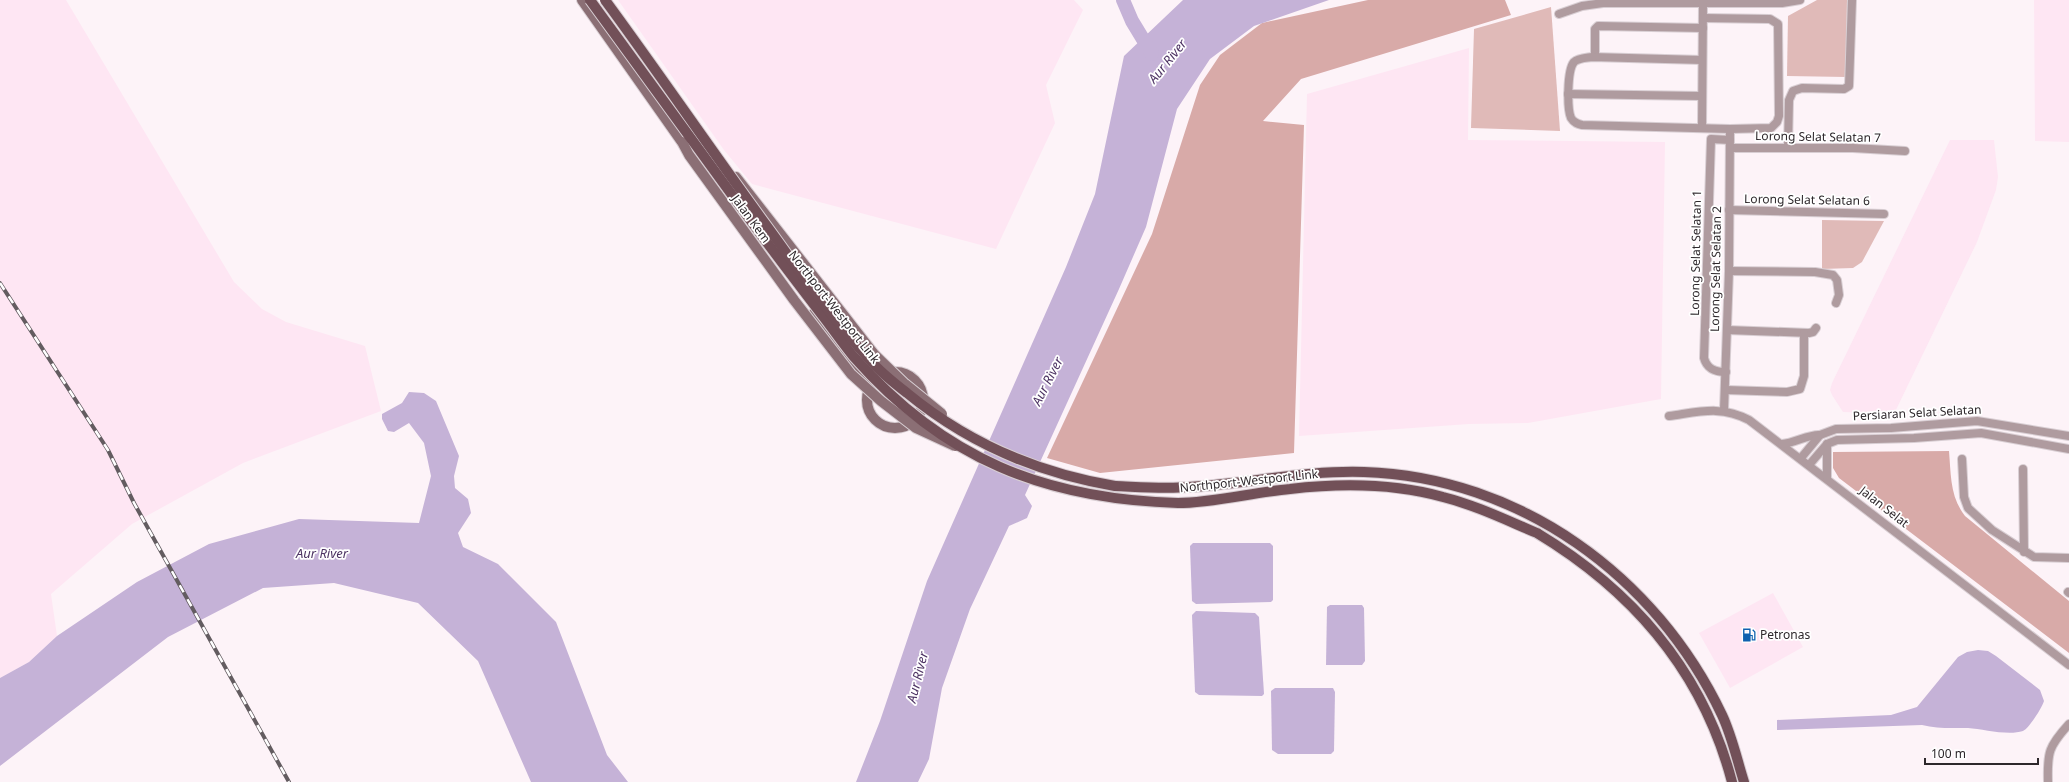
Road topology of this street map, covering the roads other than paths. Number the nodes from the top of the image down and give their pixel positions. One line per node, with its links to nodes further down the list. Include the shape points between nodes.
1 (582, 0): 18 (street, Jalan Kem)
2 (590, 0): 41 (main road, Northport-Westport Link, bridge, via 853,356 895,397 935,431)
3 (605, 0): 38 (main road, Northport-Westport Link, bridge, via 738,187 870,361 931,413)
4 (609, 0): 22 (street, Jalan Kem)
5 (1800, 0): 7 (street, via 1791,3)
6 (1852, 0): 20 (street, via 1849,86 1844,89 1802,88 1793,91 1789,100)
7 (1752, 2): 8 (street)
8 (1703, 3): 9 (street, via 1603,3 1582,6); 10 (street)
9 (1559, 14)
10 (1703, 18): 11 (street); 17 (street, via 1770,19 1778,24 1777,122 1771,128)
11 (1703, 28): 12 (street, via 1598,26 1595,29); 13 (street)
12 (1595, 58): 13 (street); 14 (street, via 1578,59 1571,66)
13 (1702, 60): 15 (street)
14 (1568, 94): 15 (street); 16 (street, via 1571,117 1573,121 1582,125)
15 (1701, 96): 16 (street)
16 (1702, 128): 17 (street)
17 (1730, 129): 19 (street, Lorong Selat Selatan 2)
18 (682, 142): 32 (street, Jalan Kem, via 720,187 844,354); 41 (street, Jalan Kem, bridge, via 742,229 851,374 916,428)
19 (1730, 144): 20 (street, Lorong Selat Selatan 7); 23 (street, Lorong Selat Selatan 2); 30 (street, Lorong Selat Selatan 1, via 1711,139 1704,358 1713,370)
20 (1788, 148): 21 (street, Lorong Selat Selatan 7)
21 (1905, 151)
22 (736, 177): 31 (street, Jalan Kem, via 842,322); 38 (street, Jalan Kem, bridge, via 874,354 905,384)
23 (1729, 210): 24 (street, Lorong Selat Selatan 6); 25 (street, Lorong Selat Selatan 2)
24 (1884, 214)
25 (1729, 271): 26 (street, via 1815,272 1833,275 1837,280 1840,295); 28 (street, Lorong Selat Selatan 2)
26 (1836, 303)
27 (1816, 328): 29 (street, via 1813,332)
28 (1727, 330): 29 (street); 30 (street, Lorong Selat Selatan 2)
29 (1804, 333): 33 (street, via 1804,376 1800,389 1787,392)
30 (1726, 372): 33 (street, Lorong Selat Selatan 2)
31 (887, 374): 32 (street); 32 (street, via 905,374 920,390 920,411 908,424 892,428 884,426 872,416 867,401)
32 (872, 384)
33 (1726, 390): 34 (street, Lorong Selat Selatan 2)
34 (1724, 410): 35 (street, Jalan Selat); 39 (street, Jalan Selat, via 1737,413 1749,420)
35 (1669, 416)
36 (1820, 435): 37 (street, Persiaran Selat Selatan, via 1836,430 1892,428 1970,420); 39 (street, Persiaran Selat Selatan, via 1813,434 1797,442); 43 (street)
37 (2069, 436)
38 (972, 439): 53 (main road, Northport-Westport Link, bridge, via 1019,460 1069,476 1115,486 1190,487 1323,473 1392,474 1439,482 1491,497 1570,537 1633,588 1685,650 1707,685 1723,717)
39 (1782, 444): 43 (street, Jalan Selat)
40 (1827, 444): 42 (street, Persiaran Selat Selatan, via 1837,440 1981,433); 45 (street); 47 (street)
41 (962, 449): 52 (main road, Northport-Westport Link, bridge, via 1014,474 1087,495 1182,503 1315,486 1354,484 1384,486 1442,496 1487,511 1537,533 1569,552 1637,610 1668,648 1702,703)
42 (2069, 449)
43 (1800, 458): 45 (street, Jalan Selat)
44 (1962, 459): 48 (street, via 1964,498 1968,508 1992,530)
45 (1809, 465): 47 (street, Jalan Selat)
46 (2023, 468): 48 (street)
47 (1827, 478): 50 (street, Jalan Selat)
48 (2024, 552): 49 (street, via 2034,557)
49 (2069, 558)
50 (2069, 664)
51 (2067, 726): 54 (street, via 2050,750 2047,761)
52 (1732, 782)
53 (1744, 782)
54 (2048, 782)

